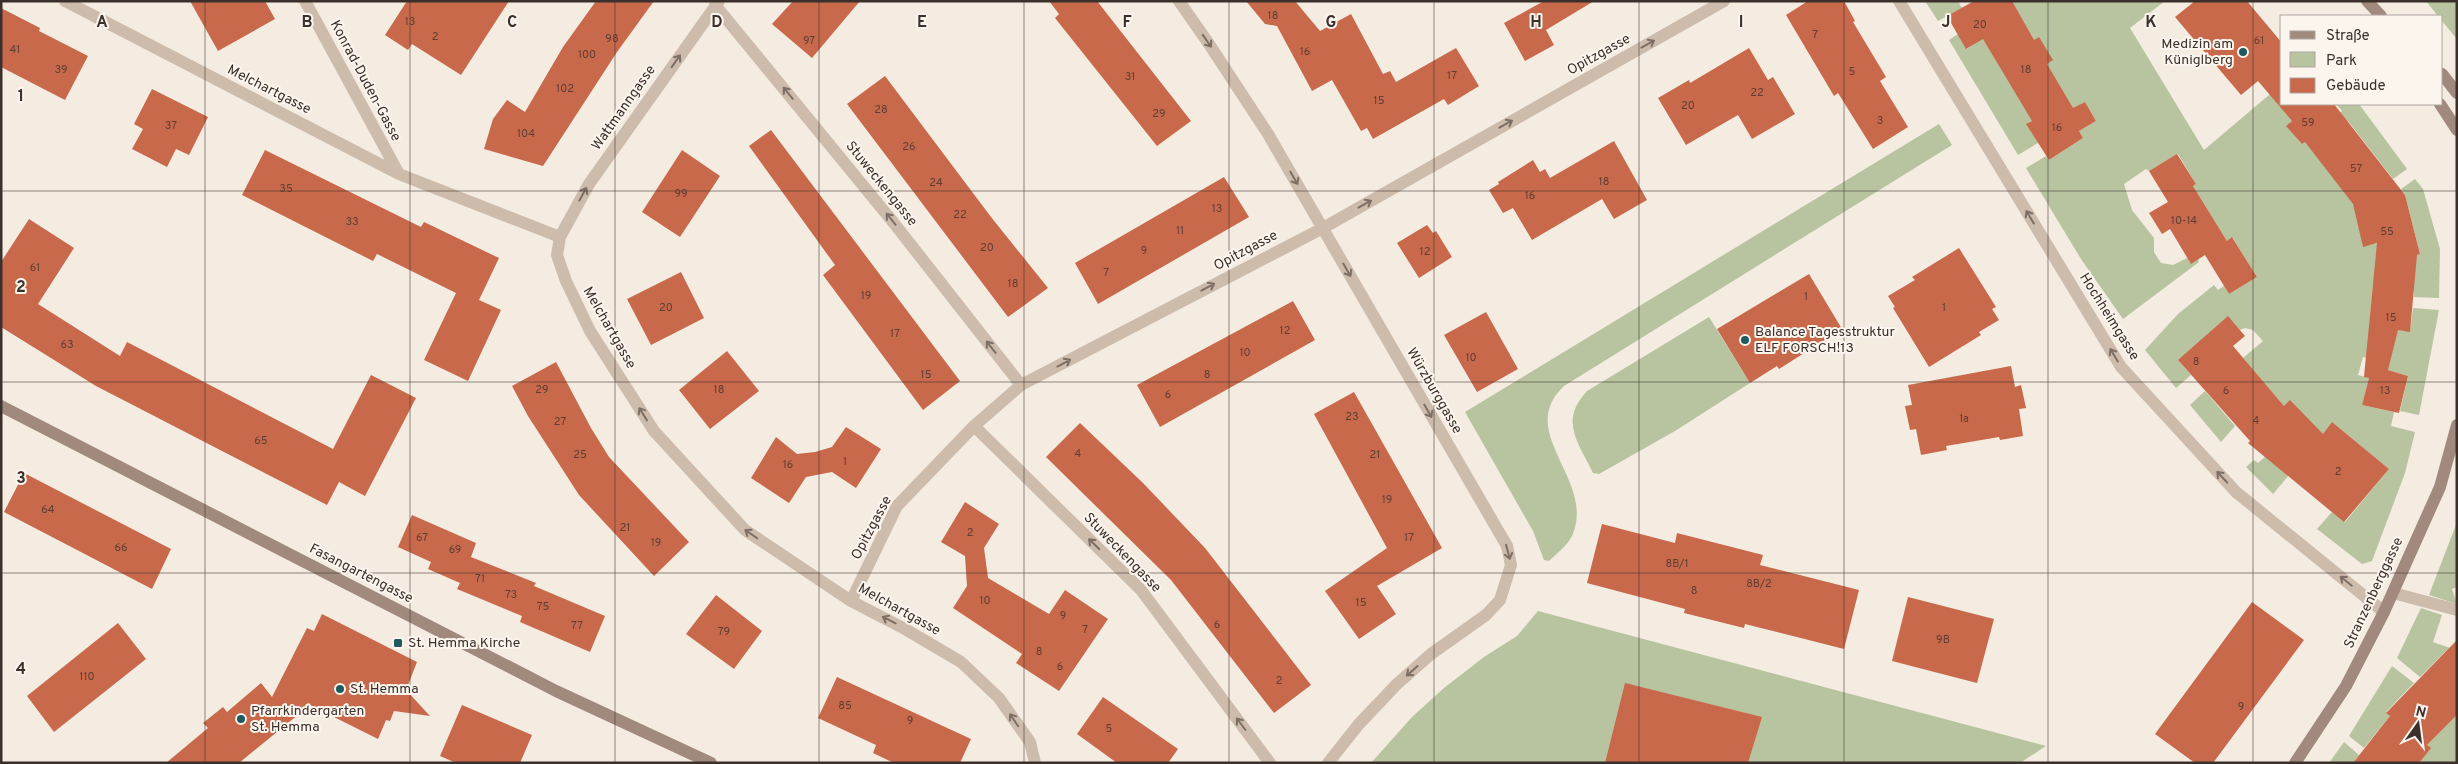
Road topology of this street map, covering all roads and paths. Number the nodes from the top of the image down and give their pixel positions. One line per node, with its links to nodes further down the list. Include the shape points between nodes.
1 (65, 1): 13 (street, Melchartgasse)
2 (305, 1): 13 (street, Konrad-Duden-Gasse)
3 (1179, 1): 14 (street, Würzburggasse, one-way to 14, via 1268,134)
4 (1724, 1): 14 (street, Opitzgasse, one-way to 4)
5 (1899, 1): 23 (street, Hochheimgasse, one-way to 5, via 2236,492 2121,367)
6 (2367, 1): 8 (main road)
7 (717, 3): 15 (street, Wattmanngasse, one-way to 7, via 589,184); 16 (street, Stuweckengasse, one-way to 7)
8 (2380, 15)
9 (2443, 75): 10 (main road)
10 (2457, 93)
11 (2441, 105): 12 (main road)
12 (2457, 130)
13 (399, 174): 15 (street, Melchartgasse)
14 (1323, 228): 16 (street, Opitzgasse, one-way to 14); 27 (street, Würzburggasse, one-way to 27, via 1507,546 1511,565 1500,600 1486,615 1431,654 1397,684)
15 (560, 236): 21 (street, Melchartgasse, one-way to 15, via 745,530 654,431 590,331 557,255)
16 (1021, 385): 19 (street, Opitzgasse)
17 (1, 406): 24 (main road, Fasangartengasse, via 556,692)
18 (2457, 424): 20 (main road, Stranzenberggasse, via 2440,487)
19 (974, 426): 21 (street, Opitzgasse, via 897,506); 26 (street, Stuweckengasse, one-way to 19, via 1141,590)
20 (2393, 593): 22 (street); 23 (main road, Stranzenberggasse)
21 (852, 601): 25 (street, Melchartgasse, one-way to 21, via 1030,742 1000,698 961,662)
22 (2457, 610)
23 (2384, 612): 28 (main road, Stranzenberggasse, via 2346,686)
24 (711, 763)
25 (1035, 763)
26 (1270, 763)
27 (1328, 763)
28 (2295, 763)

